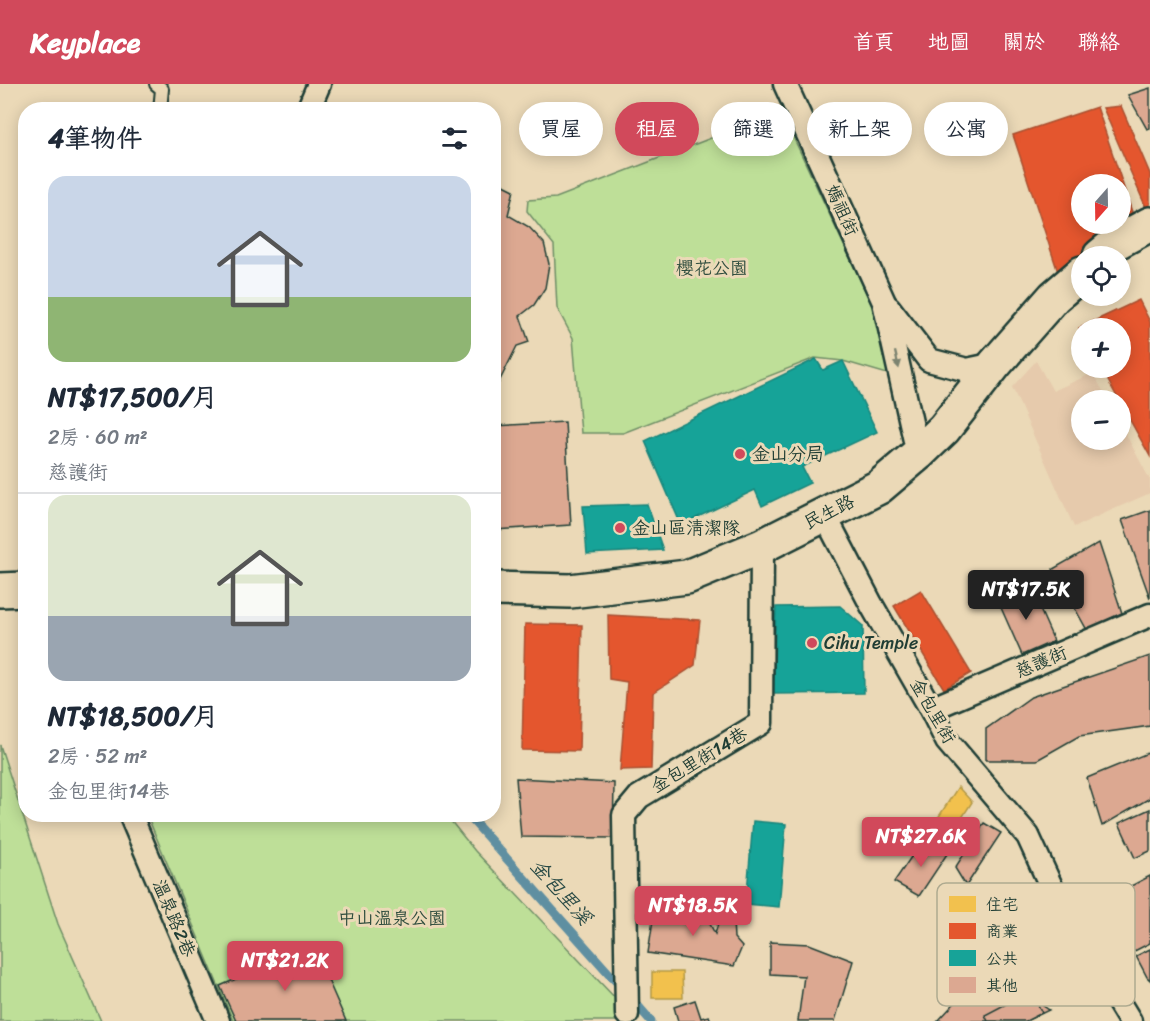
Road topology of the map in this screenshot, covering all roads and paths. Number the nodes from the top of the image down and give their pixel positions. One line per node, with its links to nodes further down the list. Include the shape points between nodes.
1 (156, 84): 4 (lane, via 162,89)
2 (319, 84): 5 (street)
3 (785, 84): 9 (street, 媽祖街)
4 (160, 102)
5 (311, 102)
6 (1150, 224): 7 (street)
7 (1112, 246)
8 (1071, 282): 10 (street, 民生路)
9 (884, 302): 10 (street, 媽祖街, via 929,360 967,370); 11 (street, 媽祖街, one-way to 11)
10 (995, 363): 11 (street, 民生路, via 944,429)
11 (918, 454): 12 (street, 民生路, via 879,487)
12 (824, 514): 13 (street, 民生路); 18 (street, 金包里街)
13 (762, 546): 15 (street, 民生路, via 687,577 570,591); 22 (street, 金包里街14巷, via 761,723 639,797 624,814)
14 (18, 589): 16 (street)
15 (501, 589)
16 (0, 590)
17 (1150, 615): 18 (street, 慈護街)
18 (931, 709): 20 (street, 金包里街, via 947,741 1029,836)
19 (133, 822): 23 (street, 溫泉路2巷)
20 (1050, 883)
21 (1121, 1006): 24 (street, 金包里街)
22 (627, 1014)
23 (218, 1021)
24 (1130, 1021)

